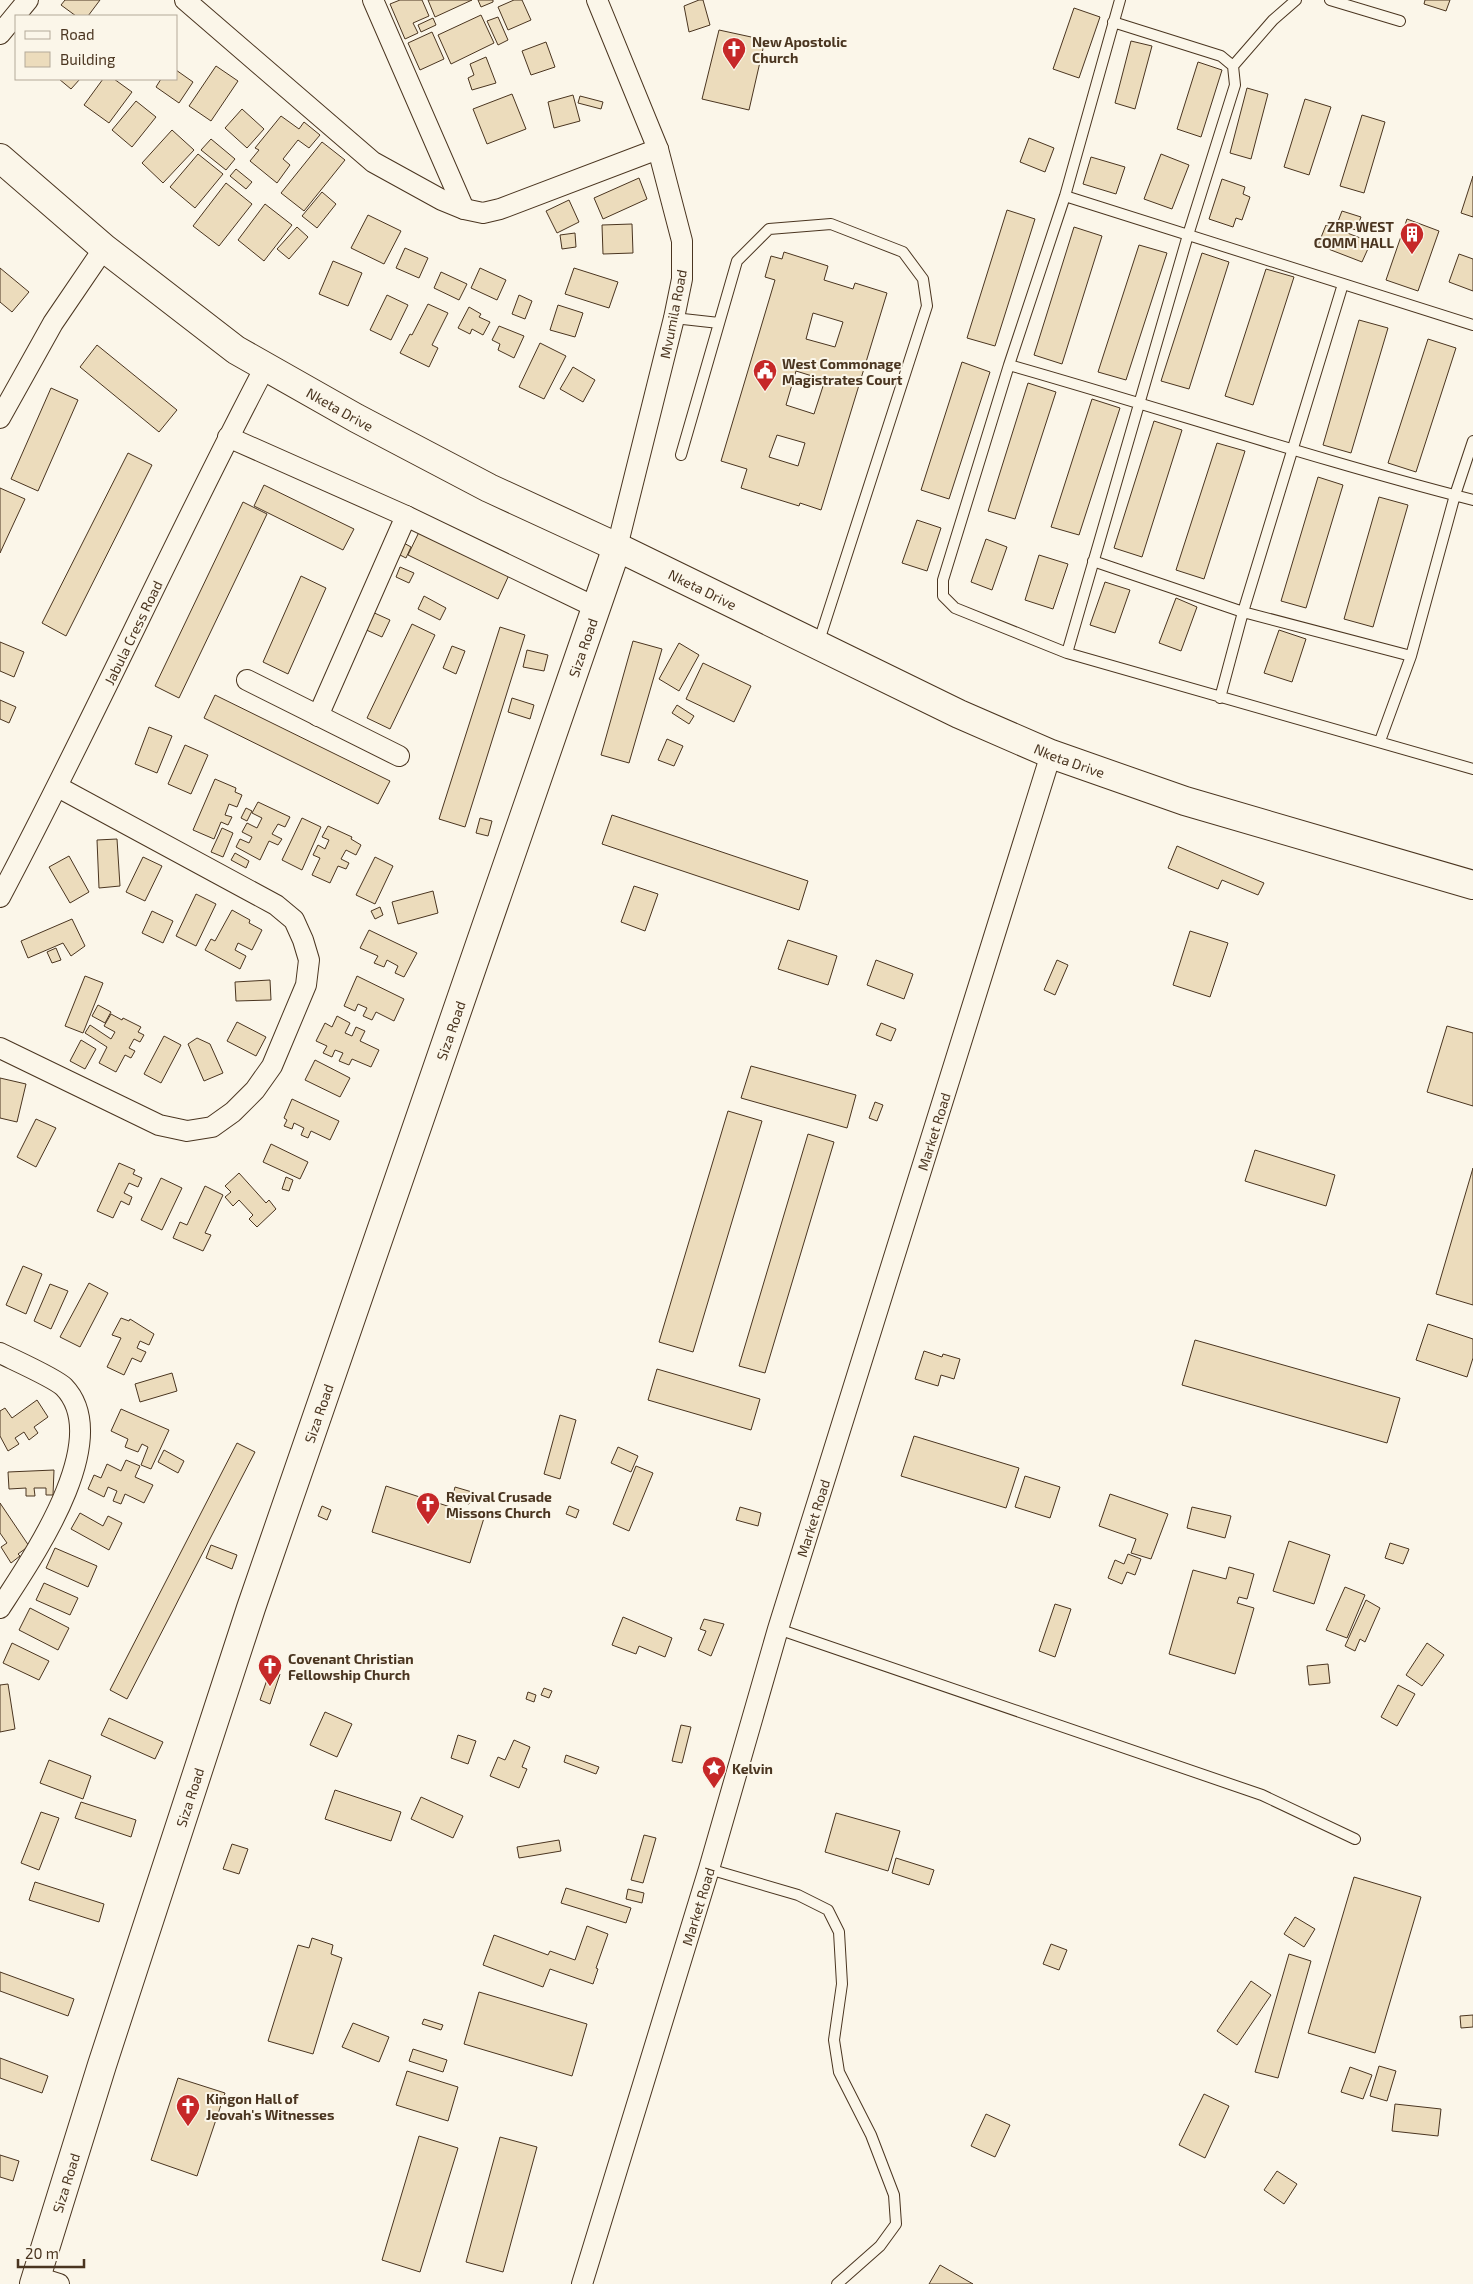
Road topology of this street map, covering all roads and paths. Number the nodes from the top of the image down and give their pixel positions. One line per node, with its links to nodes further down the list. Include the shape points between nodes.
1 (28, 0): 8 (street)
2 (185, 0): 17 (street, via 373,162)
3 (374, 0): 17 (street)
4 (597, 0): 14 (street, Mvumila Road)
5 (1120, 0): 11 (lane)
6 (1296, 0): 13 (lane, via 1273,20)
7 (1330, 0): 10 (lane)
8 (16, 15)
9 (15, 16): 12 (street)
10 (1400, 21)
11 (1113, 22): 13 (lane, via 1221,56); 16 (lane)
12 (0, 34)
13 (1233, 66): 18 (lane, via 1235,85)
14 (658, 148): 17 (street, via 500,209 484,213); 21 (street, Mvumila Road, via 682,241 682,280)
15 (0, 158): 19 (street, Nketa Drive)
16 (1064, 196): 18 (lane); 24 (lane)
17 (464, 209)
18 (1188, 235): 20 (lane); 26 (lane)
19 (104, 248): 25 (street, Nketa Drive, via 236,350); 27 (street, via 53,323)
20 (1343, 284): 23 (lane); 30 (lane)
21 (674, 318): 22 (lane); 35 (street, Mvumila Road)
22 (719, 323): 31 (lane); 39 (lane, via 737,261 769,229 831,224 903,252 923,279 927,306)
23 (1473, 325)
24 (1009, 365): 26 (lane); 40 (lane, via 943,580 943,596 955,608)
25 (265, 367): 28 (street, Jabula Cress Road); 35 (street, Nketa Drive, via 489,488)
26 (1140, 402): 30 (lane); 36 (lane)
27 (0, 418)
28 (228, 437): 34 (street); 49 (street, Jabula Cress Road)
29 (1473, 441): 32 (lane)
30 (1294, 450): 32 (lane); 38 (lane)
31 (681, 455)
32 (1454, 495): 33 (lane); 41 (lane)
33 (1473, 500)
34 (406, 516): 37 (street); 44 (street)
35 (617, 547): 37 (street, Siza Road); 39 (street, Nketa Drive)
36 (1093, 561): 38 (lane); 40 (lane)
37 (595, 607): 58 (street, Siza Road, via 251,1608 102,2065)
38 (1243, 612): 41 (lane); 43 (lane)
39 (818, 645): 46 (street, Nketa Drive, via 959,714)
40 (1067, 653): 43 (lane)
41 (1411, 656): 45 (lane)
42 (247, 680): 44 (street)
43 (1220, 698): 45 (lane)
44 (318, 716): 47 (street)
45 (1380, 741): 48 (lane)
46 (1051, 754): 50 (street, Nketa Drive, via 1185,802); 55 (street, Market Road)
47 (399, 756)
48 (1473, 769)
49 (58, 788): 51 (street, Jabula Cress Road); 52 (street, via 276,905 294,920 303,940 309,960 306,985 272,1066 255,1090 212,1127 188,1131 159,1125)
50 (1473, 885)
51 (0, 897)
52 (0, 1048)
53 (0, 1353): 54 (street, via 63,1386 79,1411 81,1435 70,1485 26,1569)
54 (0, 1608)
55 (778, 1629): 56 (lane, via 1262,1795); 57 (street, Market Road)
56 (1355, 1839)
57 (709, 1870): 59 (street, Market Road); 60 (lane, via 798,1895 828,1910 839,1932 842,1984 834,2040 839,2072 875,2143 894,2196 896,2224 880,2246)
58 (43, 2282)
59 (582, 2284)
60 (837, 2284)

